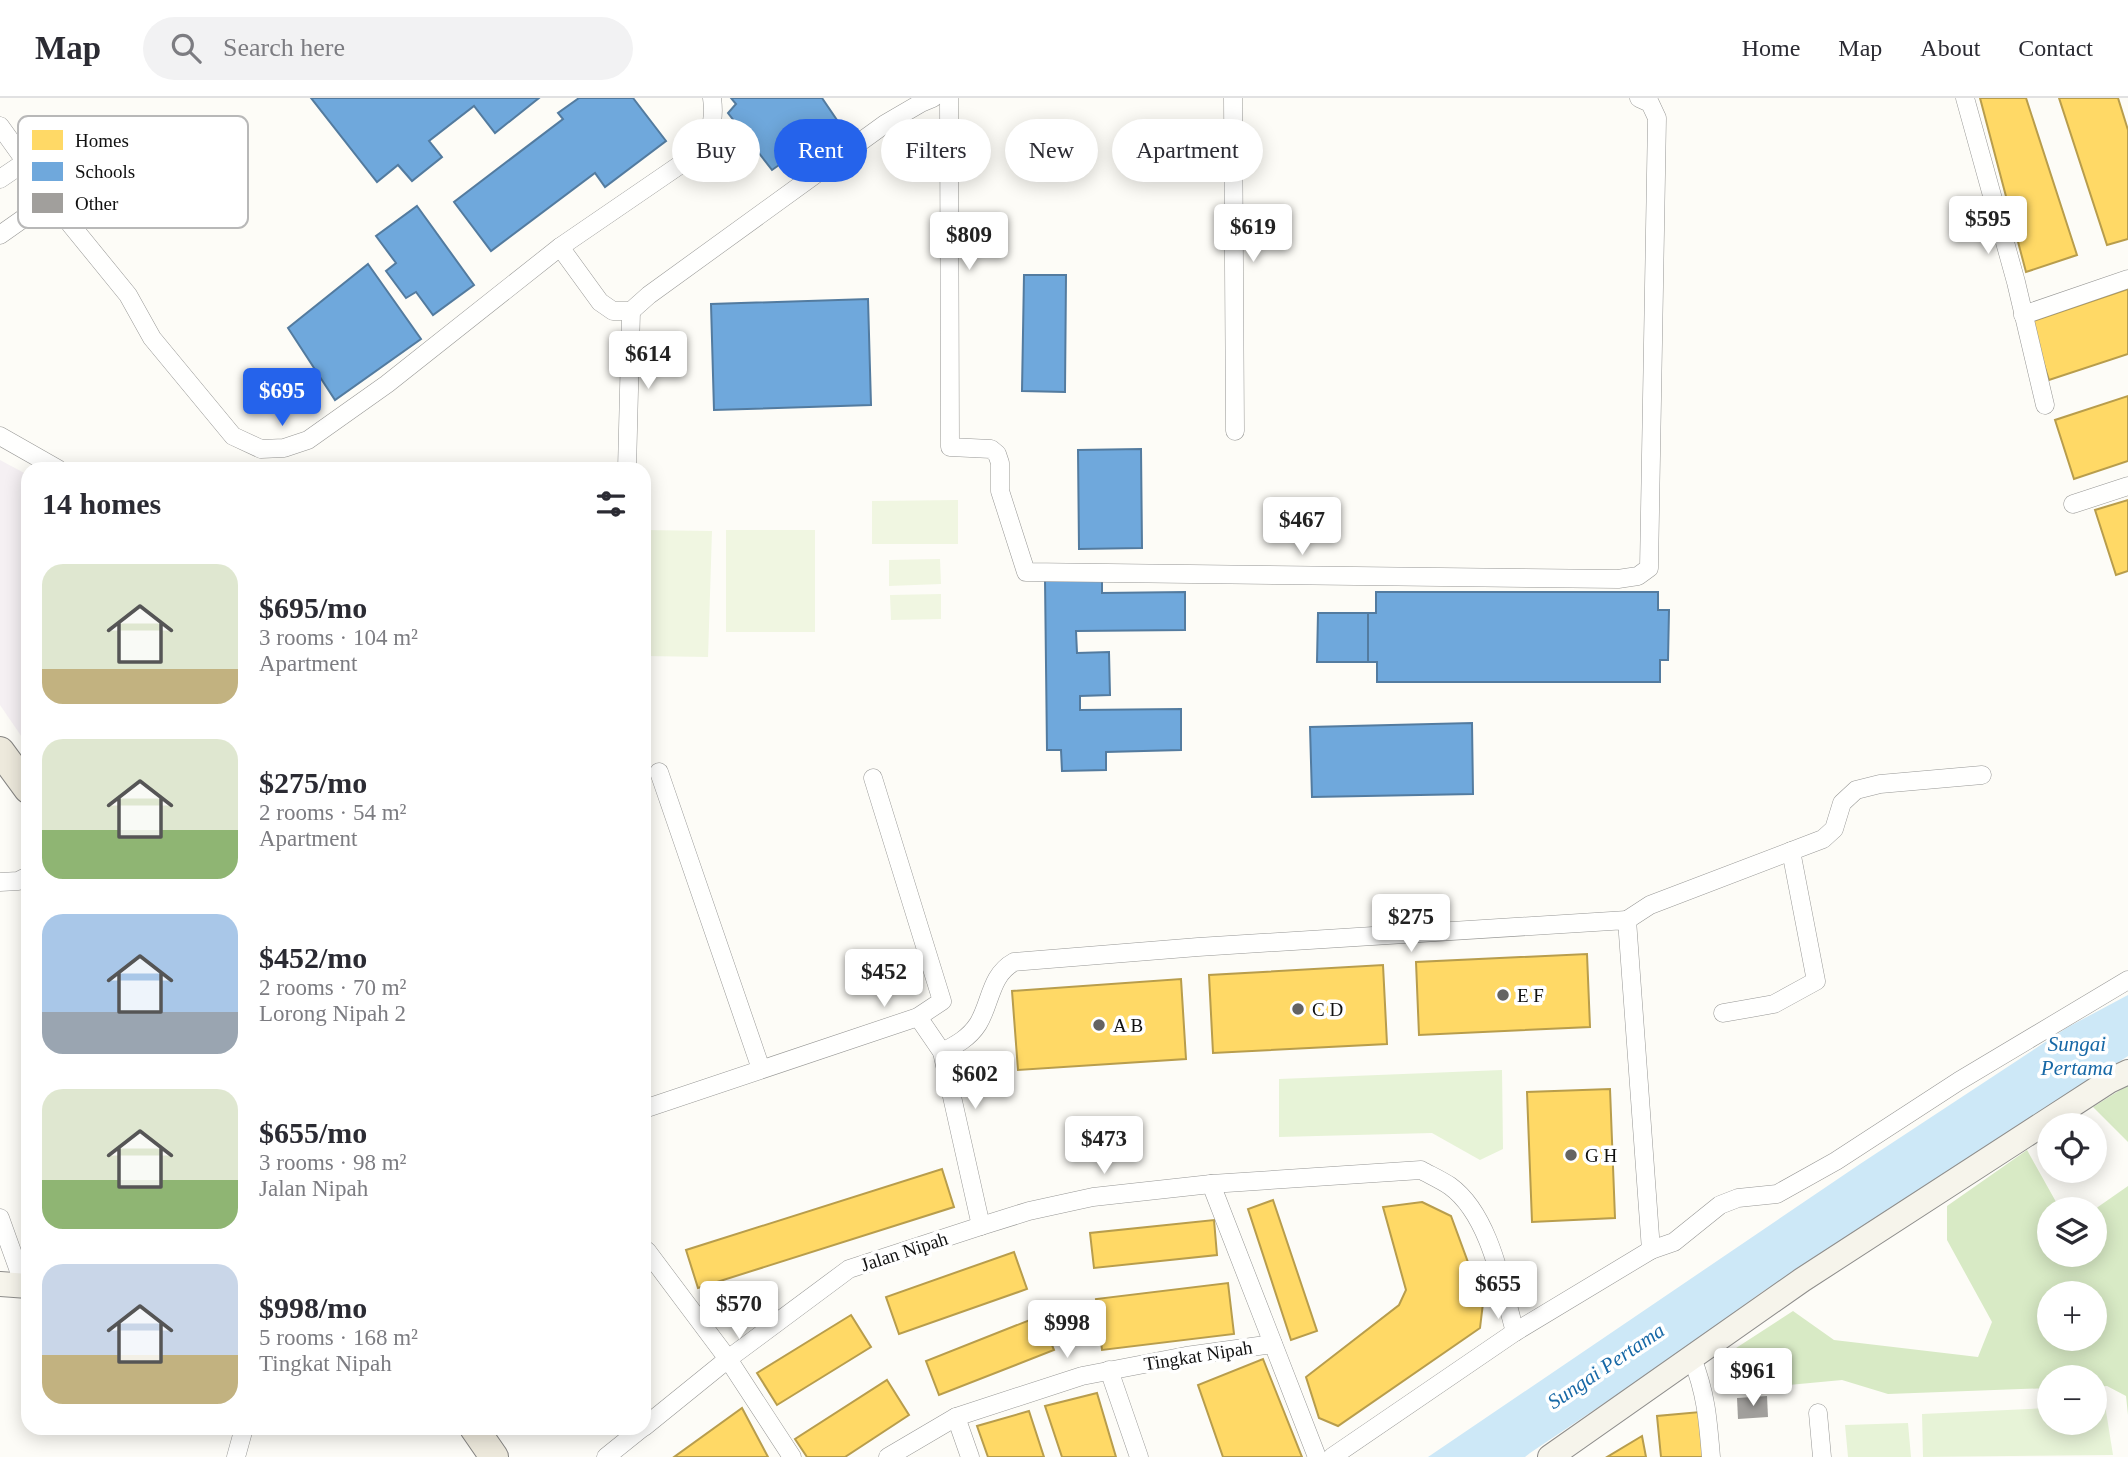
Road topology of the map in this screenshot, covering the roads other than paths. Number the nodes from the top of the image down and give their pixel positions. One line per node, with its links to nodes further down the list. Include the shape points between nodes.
1 (712, 98): 14 (street, via 715,115 708,138 690,158)
2 (933, 98): 16 (street, via 885,124)
3 (949, 98): 5 (street, via 950,447 991,449 997,454 1000,491 1026,572 1618,579 1638,576 1649,568 1657,118 1650,103)
4 (1233, 98): 19 (street)
5 (1639, 98)
6 (1965, 98): 17 (street)
7 (0, 126): 8 (street)
8 (18, 152)
9 (18, 167): 10 (street)
10 (0, 180)
11 (18, 223): 13 (street)
12 (73, 228): 14 (street, via 128,296 152,338 233,436 261,449 308,440 387,384)
13 (0, 235)
14 (560, 247): 16 (street, via 600,302 613,311)
15 (2128, 279): 17 (street)
16 (631, 311): 22 (street)
17 (2023, 315): 18 (street)
18 (2045, 405)
19 (1235, 431)
20 (0, 436): 21 (street)
21 (46, 462)
22 (627, 462)
23 (2128, 486): 24 (street)
24 (2073, 504)
25 (659, 772): 36 (street)
26 (1982, 775): 28 (street, via 1856,790 1842,803 1834,829 1823,839)
27 (873, 778): 34 (street, via 942,1001)
28 (1790, 851): 31 (street, via 1650,905); 33 (street, via 1816,981 1774,1004)
29 (21, 880): 30 (street)
30 (0, 882)
31 (1627, 920): 35 (street, via 1014,961 998,978 978,1025 963,1041); 42 (street)
32 (2128, 980): 42 (street, via 1836,1161 1777,1194 1720,1205 1674,1242)
33 (1723, 1013)
34 (918, 1017): 35 (street); 36 (street)
35 (942, 1052): 41 (street)
36 (761, 1069): 38 (street)
37 (2128, 1072): 47 (street, via 1802,1280)
38 (651, 1107)
39 (1211, 1184): 41 (street, Jalan Nipah, via 1093,1197); 45 (street, Jalan Nipah, via 1421,1170 1451,1187 1474,1213 1490,1246); 46 (street)
40 (0, 1217): 44 (street)
41 (981, 1226): 48 (street, Jalan Nipah, via 849,1269)
42 (1651, 1250): 45 (street)
43 (651, 1256): 48 (street)
44 (17, 1285)
45 (1515, 1332): 64 (street)
46 (1273, 1344): 49 (street, Tingkat Nipah); 63 (street)
47 (1692, 1358): 65 (street); 66 (street, via 1707,1408)
48 (728, 1359): 52 (street, Jalan Nipah); 59 (street)
49 (1109, 1370): 51 (street, Tingkat Nipah); 62 (street)
50 (1818, 1413): 67 (street)
51 (956, 1417): 60 (street, Tingkat Nipah); 61 (street)
52 (651, 1421)
53 (242, 1435): 56 (street)
54 (479, 1435): 57 (main road)
55 (633, 1435): 58 (street, Jalan Nipah)
56 (236, 1457)
57 (494, 1457)
58 (606, 1457)
59 (792, 1457)
60 (888, 1457)
61 (970, 1457)
62 (1139, 1457)
63 (1317, 1457)
64 (1332, 1457)
65 (1550, 1457)
66 (1711, 1457)
67 (1822, 1457)

